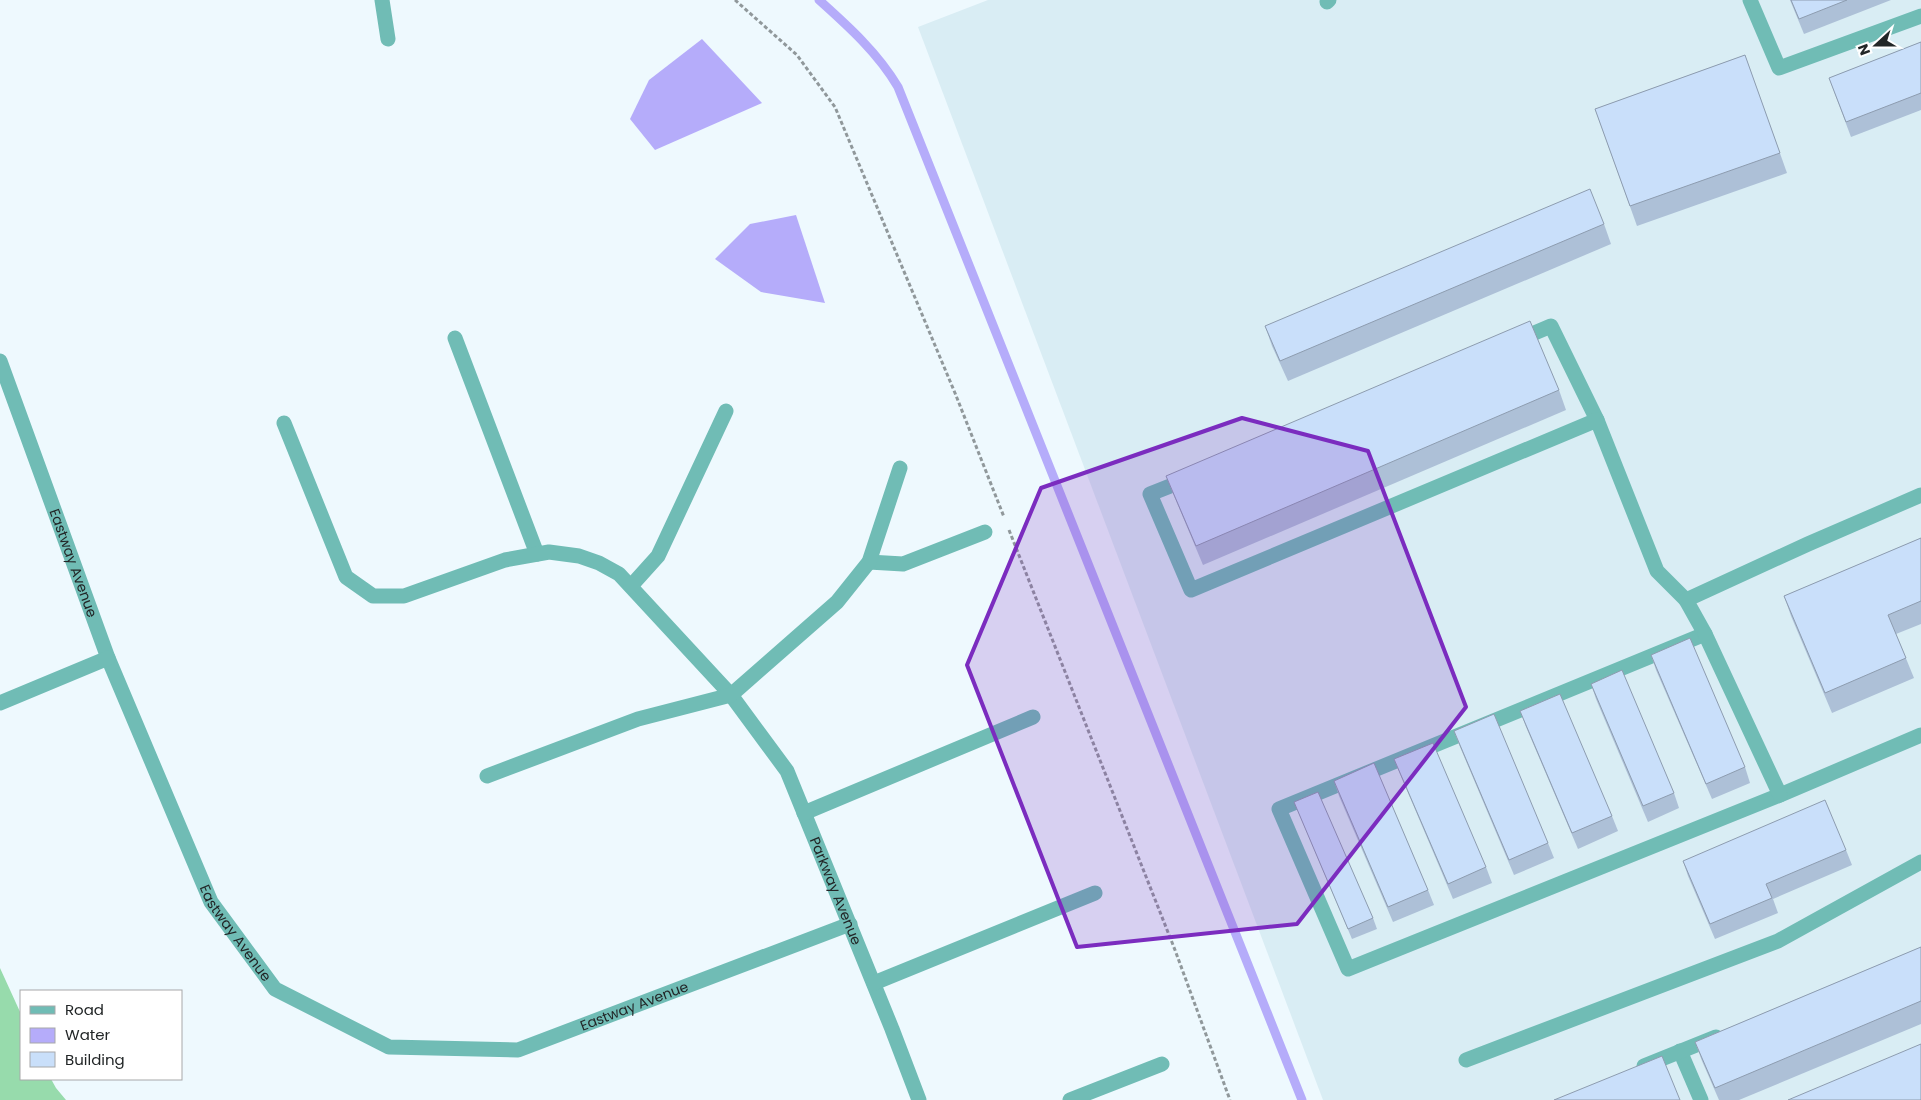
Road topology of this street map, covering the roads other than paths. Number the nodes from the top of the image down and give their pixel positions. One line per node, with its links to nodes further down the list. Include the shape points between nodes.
1 (382, 0): 4 (street)
2 (1750, 0): 3 (street, via 1779,68)
3 (1921, 16)
4 (388, 39)
5 (455, 338): 15 (street)
6 (1506, 345): 9 (street, via 1551,326)
7 (0, 361): 20 (street, Eastway Avenue)
8 (726, 411): 17 (street, via 658,556)
9 (1597, 420): 12 (street, via 1191,590 1150,494); 18 (street, via 1657,571)
10 (284, 423): 15 (street, Parkway Avenue, via 346,577 373,596 404,596 505,560)
11 (900, 468): 16 (street)
12 (1205, 471)
13 (1921, 495): 18 (street)
14 (985, 532): 16 (street, via 903,564)
15 (537, 554): 17 (street, Parkway Avenue, via 549,552 579,556 620,574)
16 (869, 562): 21 (street, via 837,602)
17 (631, 586): 21 (street, Parkway Avenue)
18 (1686, 600): 19 (street)
19 (1705, 634): 26 (street); 26 (street, via 1279,808 1348,969)
20 (108, 658): 22 (street); 30 (street, Eastway Avenue, via 211,902 275,989 389,1047 518,1050)
21 (731, 695): 25 (street, via 638,719); 27 (street, Parkway Avenue, via 787,771)
22 (0, 703)
23 (1033, 717): 27 (street)
24 (1921, 735): 26 (street)
25 (487, 776)
26 (1780, 795)
27 (804, 813): 30 (street, Parkway Avenue)
28 (1921, 862): 34 (street, via 1778,941)
29 (1096, 893): 31 (street)
30 (850, 924): 31 (street, Parkway Avenue)
31 (874, 983): 37 (street, Parkway Avenue)
32 (1727, 1033): 33 (street)
33 (1680, 1051): 36 (street); 39 (street)
34 (1466, 1060)
35 (1162, 1064): 38 (street)
36 (1632, 1071)
37 (919, 1100)
38 (1070, 1100)
39 (1701, 1100)

